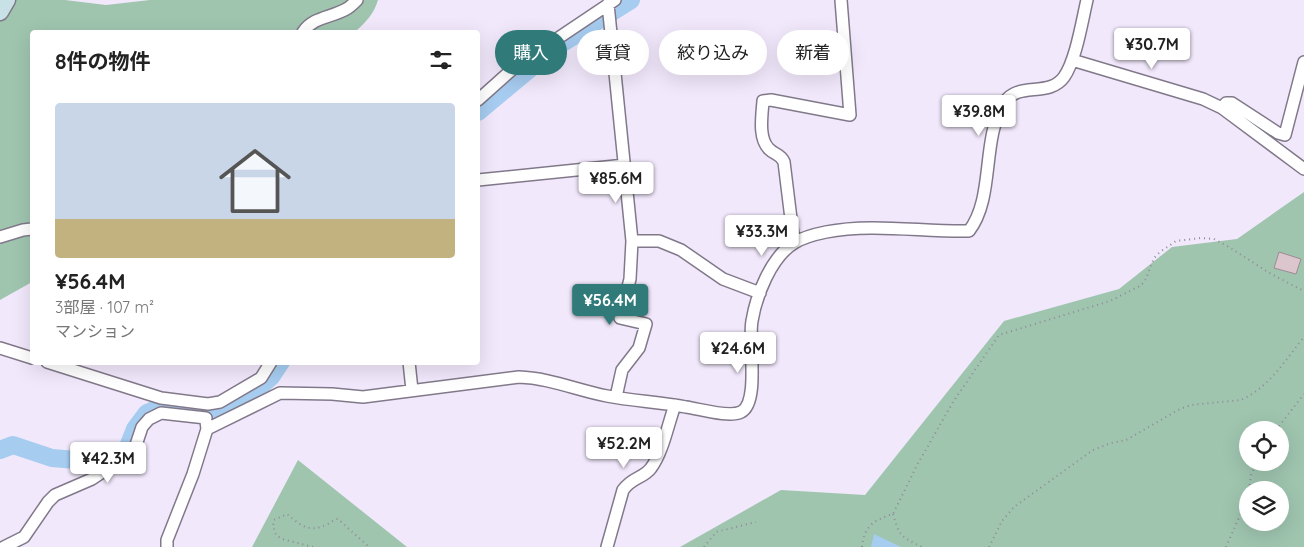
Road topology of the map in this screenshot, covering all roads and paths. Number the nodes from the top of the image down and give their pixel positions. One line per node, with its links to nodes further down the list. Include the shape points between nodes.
1 (7, 0): 6 (main road)
2 (357, 0): 7 (street, via 348,8 318,19)
3 (840, 0): 18 (street, via 850,115 763,101 762,132 768,149 782,156 784,162)
4 (1087, 0): 8 (street)
5 (611, 2): 10 (street, via 515,67); 12 (street)
6 (0, 12)
7 (304, 30)
8 (1072, 60): 11 (street, via 1203,99); 18 (street, via 1064,78 1049,88 1014,92 1004,102 993,129 985,187 975,223 969,231 855,228 825,232)
9 (1304, 62): 11 (street, via 1285,135 1232,103 1226,103)
10 (480, 98)
11 (1222, 108): 13 (street)
12 (625, 165): 14 (street); 17 (street)
13 (1304, 169)
14 (480, 180)
15 (30, 229): 16 (street)
16 (0, 237)
17 (632, 241): 20 (street, via 659,241 681,250 723,279); 29 (street, via 630,279 620,318 646,324 639,348 622,370)
18 (794, 243): 20 (street, via 775,260)
19 (1304, 291): 33 (path, via 1214,239 1176,241 1154,258 1140,286 1110,302 1000,335 953,402)
20 (760, 293): 30 (street, via 751,322 751,398 746,409 730,414)
21 (1304, 337): 44 (path, via 1266,384 1249,397 1191,405 1126,440 1110,442 1092,450 1014,507 1002,520)
22 (0, 348): 23 (street)
23 (30, 357)
24 (56, 365): 31 (street)
25 (269, 365): 31 (street, via 261,378 220,402)
26 (408, 365): 27 (street)
27 (412, 390): 29 (street, via 519,377 538,378); 31 (street, via 362,397 280,393)
28 (1304, 394): 32 (path)
29 (616, 397): 30 (street)
30 (675, 405): 40 (street, via 650,470 628,482 623,490)
31 (207, 415): 36 (street, via 161,413 149,419 142,427 130,457 55,495 24,537); 37 (street, via 192,474 167,540)
32 (1283, 421)
33 (893, 514): 42 (path, via 880,518 864,532); 43 (path, via 903,538)
34 (1239, 517): 45 (path)
35 (756, 522): 41 (path, via 716,532)
36 (4, 547)
37 (168, 547)
38 (313, 547): 39 (path, via 276,535 274,520 287,514 303,526 314,529 338,519)
39 (369, 547)
40 (607, 547)
41 (704, 547)
42 (862, 547)
43 (922, 547)
44 (989, 547)
45 (1226, 547)

